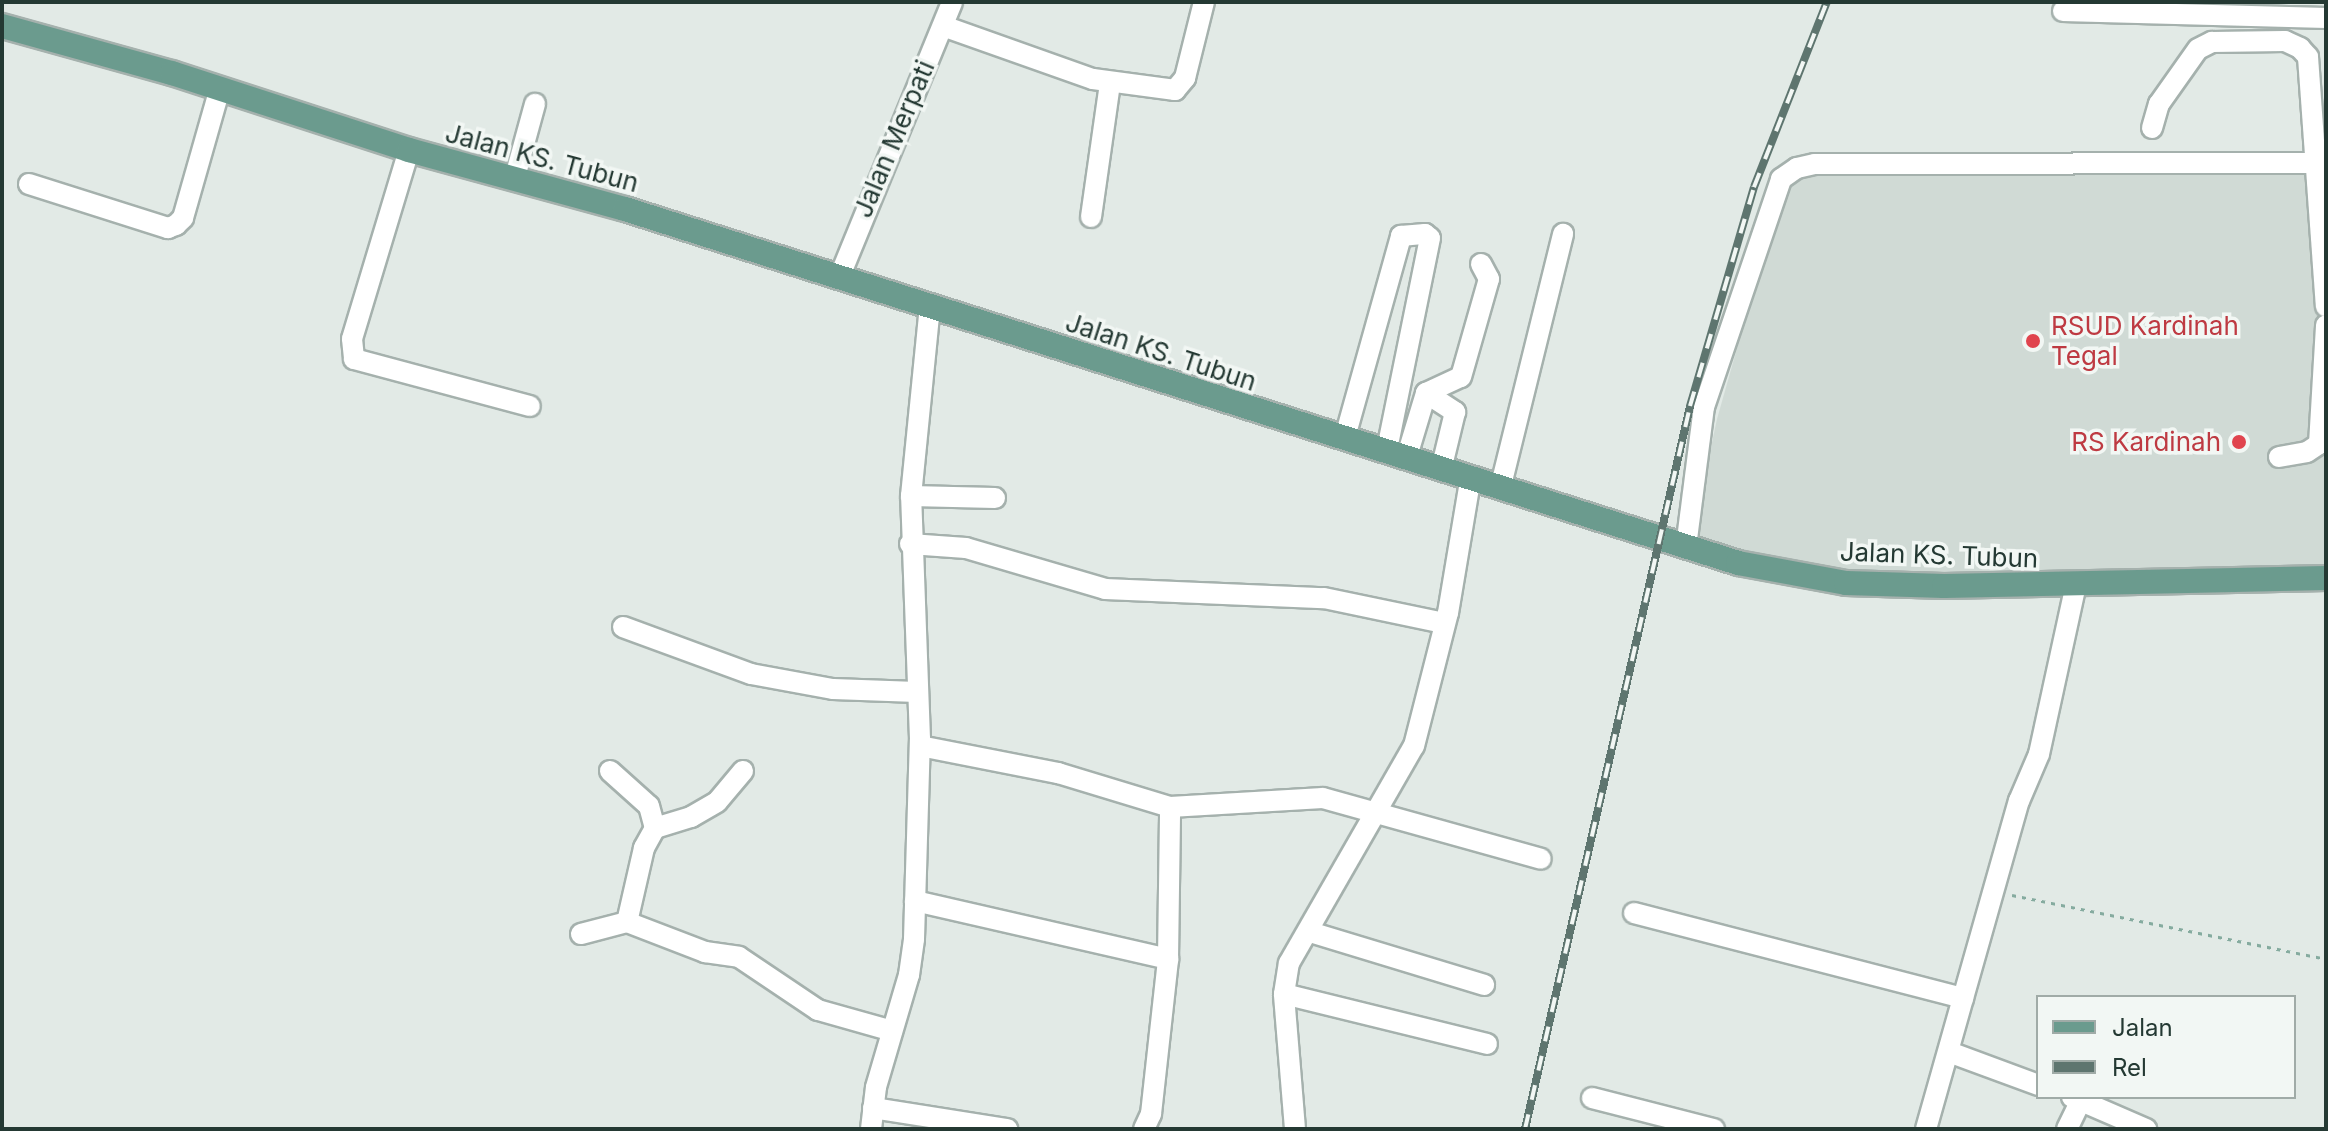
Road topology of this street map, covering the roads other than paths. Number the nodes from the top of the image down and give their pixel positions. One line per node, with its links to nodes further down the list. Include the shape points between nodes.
1 (952, 2): 6 (street, Jalan Merpati)
2 (1204, 2): 7 (street, via 1179,88)
3 (2063, 11): 4 (street)
4 (2326, 18)
5 (2, 26): 8 (main road, Jalan KS. Tubun)
6 (943, 26): 7 (street); 18 (street, Jalan Merpati)
7 (1110, 83): 15 (street)
8 (220, 88): 11 (main road, Jalan KS. Tubun); 14 (street, via 183,218 176,225 168,228)
9 (535, 104): 13 (street)
10 (2152, 128): 12 (street, via 2159,104 2198,49 2212,42 2285,41 2308,57)
11 (409, 150): 13 (main road, Jalan KS. Tubun); 23 (street, via 352,339 354,359)
12 (2321, 163): 20 (street); 33 (street, via 1815,164 1784,176 1704,407)
13 (515, 177): 18 (main road, Jalan KS. Tubun)
14 (29, 184)
15 (1091, 217)
16 (1563, 234): 29 (street)
17 (1481, 264): 22 (street, via 1489,279 1461,377)
18 (839, 278): 19 (main road, Jalan KS. Tubun)
19 (930, 306): 24 (main road, Jalan KS. Tubun); 30 (street)
20 (2326, 306)
21 (2326, 325): 26 (street, via 2319,444)
22 (1426, 393): 25 (street); 27 (street, via 1455,412)
23 (530, 406)
24 (1345, 437): 25 (main road, Jalan KS. Tubun); 25 (street, via 1401,236 1425,234 1430,238)
25 (1397, 453): 27 (main road, Jalan KS. Tubun)
26 (2279, 457)
27 (1441, 470): 28 (main road, Jalan KS. Tubun)
28 (1470, 481): 29 (main road, Jalan KS. Tubun); 36 (street)
29 (1500, 489): 33 (main road, Jalan KS. Tubun)
30 (911, 496): 31 (street); 32 (street)
31 (995, 498)
32 (910, 544): 36 (street, via 966,548 1105,589 1324,598); 38 (street)
33 (1686, 547): 35 (main road, Jalan KS. Tubun, via 1738,563 1846,583)
34 (2326, 578): 35 (main road, Jalan KS. Tubun)
35 (2076, 585): 54 (street, via 2039,754 2019,801)
36 (1444, 623): 43 (street, via 1414,746)
37 (623, 627): 38 (street, via 751,674 833,689)
38 (917, 692): 39 (street)
39 (920, 746): 42 (street, via 1058,773); 46 (street)
40 (610, 771): 44 (street, via 649,806)
41 (743, 771): 44 (street, via 717,802)
42 (1170, 807): 43 (street, via 1323,798); 51 (street)
43 (1373, 815): 45 (street); 49 (street)
44 (655, 828): 48 (street, via 644,848)
45 (1541, 859)
46 (915, 901): 51 (street); 55 (street, via 909,975)
47 (1634, 913): 54 (street)
48 (627, 922): 50 (street); 55 (street, via 705,952 739,957 818,1010)
49 (1310, 932): 52 (street); 53 (street, via 1289,963)
50 (581, 934)
51 (1168, 959): 65 (street, via 1151,1114)
52 (1484, 985)
53 (1284, 994): 56 (street); 66 (street)
54 (1963, 998): 57 (street)
55 (892, 1031): 61 (street)
56 (1487, 1044)
57 (1949, 1052): 58 (street); 68 (street)
58 (2036, 1084)
59 (1592, 1098): 67 (street)
60 (2076, 1099): 69 (street); 70 (street)
61 (873, 1108): 62 (street); 63 (street)
62 (986, 1127): 64 (street)
63 (871, 1129)
64 (1007, 1129)
65 (1144, 1129)
66 (1295, 1129)
67 (1714, 1129)
68 (1926, 1129)
69 (2067, 1129)
70 (2146, 1129)

